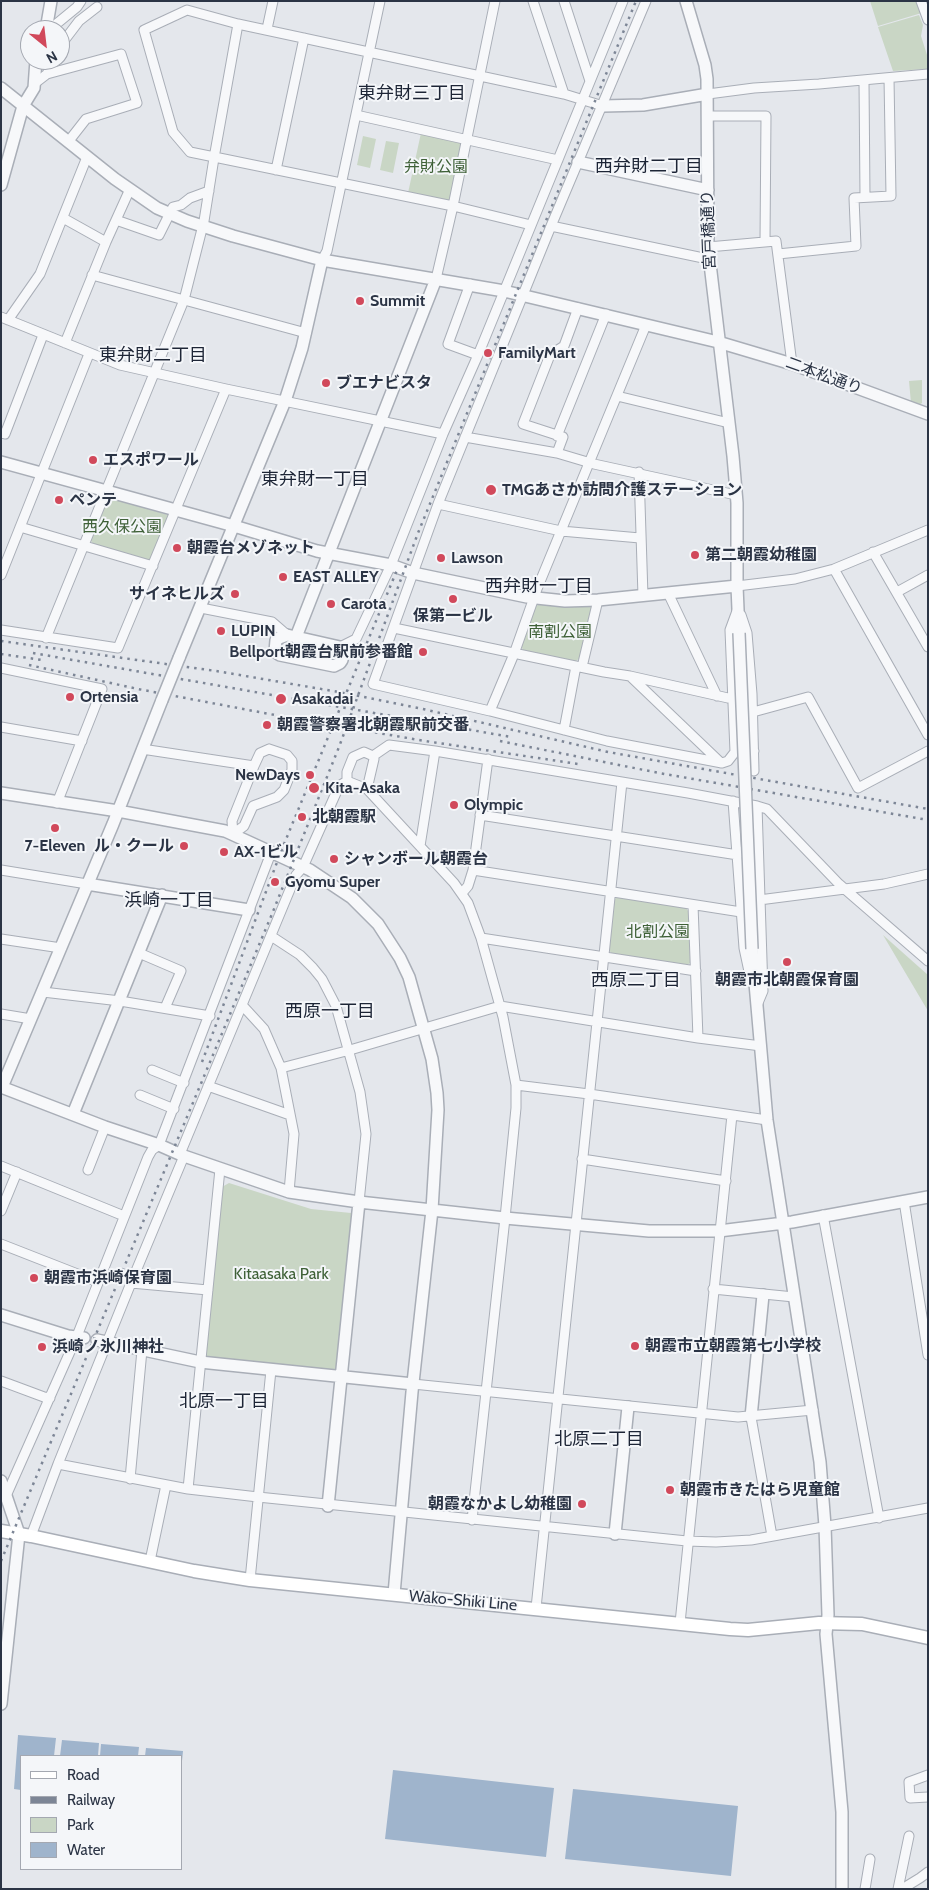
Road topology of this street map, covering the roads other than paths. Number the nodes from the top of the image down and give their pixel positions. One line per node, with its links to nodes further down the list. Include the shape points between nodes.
1 (51, 1): 13 (street)
2 (80, 1): 14 (street)
3 (273, 1): 17 (street)
4 (380, 1): 20 (street)
5 (495, 1): 25 (street)
6 (533, 1): 31 (street)
7 (564, 1): 27 (street)
8 (623, 1): 27 (street)
9 (646, 1): 35 (street)
10 (686, 1): 32 (street, 宮戸橋通り, via 705,65)
11 (921, 1): 15 (street)
12 (96, 7): 18 (street)
13 (49, 20)
14 (61, 20)
15 (928, 20)
16 (238, 24): 17 (street); 41 (street); 41 (street, via 186,10 144,30 173,132 190,152)
17 (267, 29): 19 (street)
18 (70, 33)
19 (304, 38): 20 (street); 44 (street)
20 (369, 51): 25 (street); 36 (street)
21 (35, 70): 29 (street)
22 (49, 70): 23 (street)
23 (47, 74): 29 (street); 39 (street, via 121,54 137,103 86,119)
24 (928, 74): 26 (street)
25 (479, 76): 31 (street); 38 (street)
26 (889, 78): 28 (street); 50 (street, via 891,196)
27 (590, 81): 33 (street)
28 (864, 81): 32 (street); 50 (street)
29 (34, 84): 34 (street)
30 (1, 88): 34 (street, 二本松通り)
31 (564, 94): 33 (street)
32 (708, 94): 35 (street, via 643,105); 37 (street, 宮戸橋通り)
33 (583, 99): 35 (street); 42 (street)
34 (23, 106): 39 (street, 二本松通り); 45 (street)
35 (603, 106): 43 (street)
36 (356, 115): 38 (street); 46 (street)
37 (708, 116): 48 (street, 宮戸橋通り); 58 (street, via 766,116)
38 (466, 139): 42 (street); 51 (street)
39 (68, 142): 40 (street, 二本松通り)
40 (87, 157): 47 (street, 二本松通り); 53 (street)
41 (214, 158): 44 (street); 49 (street)
42 (558, 160): 55 (street)
43 (578, 162): 48 (street); 57 (street)
44 (276, 170): 46 (street)
45 (2, 180)
46 (341, 184): 51 (street); 63 (street)
47 (130, 189): 52 (street, 二本松通り); 54 (street)
48 (708, 190): 60 (street, 宮戸橋通り)
49 (209, 192): 52 (street, via 190,198); 56 (street)
50 (865, 197): 61 (street, via 854,198 856,246)
51 (453, 206): 55 (street); 65 (street)
52 (169, 214): 54 (street, via 159,235); 56 (street, 二本松通り)
53 (64, 218): 59 (street); 72 (street, via 40,274)
54 (116, 220): 59 (street)
55 (531, 225): 67 (street)
56 (203, 226): 63 (street, 二本松通り); 69 (street)
57 (551, 226): 62 (street); 68 (street)
58 (765, 241): 60 (street); 61 (street, via 776,241)
59 (106, 242): 64 (street)
60 (708, 247): 62 (street, 宮戸橋通り)
61 (778, 254): 80 (street)
62 (708, 259): 76 (street, 宮戸橋通り)
63 (322, 260): 65 (street, 二本松通り); 74 (street)
64 (92, 275): 69 (street); 77 (street)
65 (436, 279): 66 (street, 二本松通り); 86 (street)
66 (470, 284): 67 (street, 二本松通り); 79 (street, via 448,344)
67 (504, 291): 68 (street, 二本松通り); 79 (street)
68 (524, 295): 70 (street, 二本松通り); 91 (street)
69 (184, 300): 74 (street); 81 (street)
70 (578, 308): 71 (street, 二本松通り); 90 (street, via 564,346 550,355 523,424)
71 (606, 314): 73 (street, 二本松通り); 90 (street)
72 (4, 318): 75 (street)
73 (646, 325): 76 (street, 二本松通り); 83 (street)
74 (306, 333): 84 (street)
75 (43, 335): 77 (street); 88 (street, via 5,434)
76 (718, 342): 80 (street, 二本松通り); 87 (street, 宮戸橋通り)
77 (65, 343): 78 (street)
78 (89, 354): 81 (street); 96 (street)
79 (478, 355): 89 (street)
80 (792, 364): 85 (street, 二本松通り)
81 (153, 373): 82 (street); 97 (street)
82 (226, 389): 84 (street); 100 (street)
83 (617, 396): 87 (street); 94 (street)
84 (285, 400): 86 (street); 101 (street)
85 (928, 414)
86 (382, 421): 89 (street); 108 (street)
87 (729, 423): 98 (street, 宮戸橋通り)
88 (1, 433)
89 (443, 434): 109 (street)
90 (558, 436): 92 (street, via 563,438)
91 (465, 437): 92 (street); 99 (street)
92 (557, 454): 94 (street)
93 (1, 462): 96 (street)
94 (590, 462): 95 (street); 104 (street)
95 (639, 472): 98 (street); 105 (street)
96 (42, 473): 97 (street); 102 (street)
97 (106, 490): 100 (street); 106 (street)
98 (736, 495): 115 (street, 宮戸橋通り)
99 (438, 504): 104 (street); 112 (street)
100 (176, 510): 101 (street); 110 (street)
101 (234, 526): 108 (street); 121 (street)
102 (20, 527): 106 (street); 113 (street)
103 (928, 530): 107 (street)
104 (561, 531): 105 (street); 119 (street)
105 (640, 538): 118 (street)
106 (83, 545): 110 (street); 126 (street)
107 (873, 552): 111 (street); 116 (street)
108 (328, 554): 109 (street); 125 (street)
109 (391, 565): 112 (street); 127 (street, via 356,639)
110 (154, 566): 126 (street, via 118,648)
111 (834, 569): 115 (street, via 795,579); 140 (street)
112 (413, 573): 119 (street); 123 (street)
113 (1, 575)
114 (928, 575): 116 (street)
115 (737, 586): 117 (street); 122 (street, 宮戸橋通り)
116 (897, 592): 128 (street)
117 (668, 593): 118 (street); 134 (street)
118 (643, 596): 120 (street)
119 (534, 598): 120 (street); 129 (street)
120 (598, 600): 130 (street)
121 (201, 608): 125 (street, via 272,622); 142 (street, bridge)
122 (738, 608): 133 (street, via 747,633); 135 (street, via 730,630); 193 (street, 宮戸橋通り, bridge)
123 (394, 628): 129 (street); 136 (street, via 373,684)
124 (1, 630): 126 (street)
125 (291, 636): 127 (street); 127 (street, via 276,640 275,652 334,666 342,660 344,650)
126 (46, 638)
127 (340, 647)
128 (928, 647)
129 (514, 654): 130 (street); 136 (street)
130 (579, 667): 132 (street); 139 (street)
131 (1, 668): 141 (street, via 102,689)
132 (630, 676): 134 (street); 149 (street)
133 (752, 694): 135 (street); 137 (street)
134 (717, 696): 135 (street)
135 (733, 699): 145 (street)
136 (490, 711): 139 (street)
137 (752, 712): 144 (street, via 808,698 858,788); 146 (street)
138 (1, 727): 141 (street)
139 (564, 730): 149 (street, via 607,742)
140 (928, 735)
141 (82, 741): 158 (street)
142 (142, 748): 150 (street); 161 (street)
143 (435, 751): 147 (street, via 389,745); 148 (street); 165 (street)
144 (928, 751)
145 (735, 752): 146 (street); 149 (street)
146 (754, 752): 151 (street)
147 (373, 756): 152 (street, via 364,752 353,758); 154 (street)
148 (488, 759): 153 (street); 162 (street)
149 (722, 763)
150 (254, 766): 155 (street); 159 (street, via 260,753 266,749 287,755 293,764 280,795)
151 (754, 771)
152 (347, 781): 154 (street); 168 (street, via 336,793)
153 (622, 782): 157 (street); 164 (street)
154 (367, 789): 165 (street)
155 (244, 792): 159 (street); 163 (street, via 232,821)
156 (1, 793): 158 (street)
157 (733, 801): 160 (street); 167 (street)
158 (57, 803): 161 (street)
159 (253, 806): 163 (street, via 244,826)
160 (757, 806): 173 (street, via 767,809); 177 (street)
161 (118, 811): 163 (street); 172 (street)
162 (480, 814): 164 (street); 170 (street)
163 (233, 834): 166 (street)
164 (616, 835): 167 (street); 175 (street)
165 (420, 846): 174 (street)
166 (271, 853): 168 (street); 179 (street)
167 (738, 854): 180 (street)
168 (303, 867): 181 (street, via 296,875); 199 (street, via 352,898 378,924 409,977)
169 (1, 870): 172 (street)
170 (473, 870): 174 (street); 175 (street)
171 (928, 874): 173 (street)
172 (88, 884): 176 (street); 184 (street)
173 (846, 889): 177 (street); 187 (street)
174 (462, 893): 182 (street)
175 (610, 893): 178 (street); 186 (street)
176 (162, 895): 179 (street); 185 (street)
177 (759, 900): 193 (street, via 763,991)
178 (693, 905): 180 (street); 188 (street)
179 (249, 910): 196 (street)
180 (741, 912): 193 (street, via 744,948)
181 (271, 936): 191 (street); 202 (street, via 300,955 322,979 336,1006)
182 (481, 938): 186 (street); 192 (street)
183 (1, 939): 184 (street)
184 (61, 948): 189 (street)
185 (139, 953): 190 (street); 194 (street, via 181,971)
186 (604, 956): 188 (street); 198 (street)
187 (927, 960)
188 (696, 971): 200 (street)
189 (43, 992): 190 (street); 197 (street)
190 (120, 1001): 194 (street); 212 (street)
191 (242, 1005): 203 (street, via 264,1029); 207 (street)
192 (500, 1006): 198 (street); 199 (street); 206 (street)
193 (757, 1006): 201 (street, 宮戸橋通り)
194 (165, 1008): 196 (street)
195 (1, 1014): 197 (street)
196 (210, 1016): 205 (street)
197 (31, 1019): 208 (street)
198 (597, 1022): 200 (street); 209 (street)
199 (424, 1028): 202 (street); 229 (street, via 437,1093 438,1130)
200 (698, 1038): 201 (street)
201 (761, 1046): 215 (street, 宮戸橋通り)
202 (350, 1050): 203 (street); 228 (street, via 366,1134)
203 (282, 1068): 213 (street)
204 (152, 1070): 205 (street)
205 (184, 1083): 211 (street)
206 (516, 1085): 209 (street); 233 (street)
207 (208, 1086): 213 (street); 218 (street)
208 (2, 1088): 212 (street)
209 (589, 1094): 214 (street); 219 (street)
210 (140, 1095): 211 (street)
211 (174, 1109): 217 (street)
212 (73, 1114): 216 (street)
213 (290, 1115): 225 (street, via 294,1134)
214 (732, 1115): 215 (street); 224 (street)
215 (767, 1120): 234 (street, 宮戸橋通り)
216 (106, 1127): 217 (street); 222 (street)
217 (159, 1145): 218 (street); 232 (street, via 148,1157)
218 (182, 1155): 221 (street); 239 (street)
219 (582, 1159): 224 (street); 235 (street)
220 (1, 1166): 223 (street)
221 (220, 1169): 225 (street); 241 (street)
222 (88, 1170)
223 (17, 1172): 230 (street); 232 (street)
224 (726, 1181): 236 (street)
225 (289, 1192): 228 (street)
226 (928, 1197): 227 (street)
227 (904, 1201): 231 (street); 248 (street)
228 (359, 1202): 229 (street); 251 (street)
229 (432, 1210): 233 (street); 253 (street)
230 (1, 1211)
231 (823, 1215): 234 (street); 271 (street)
232 (124, 1216): 238 (street)
233 (505, 1218): 235 (street); 254 (street)
234 (782, 1223): 236 (street); 243 (street, 宮戸橋通り)
235 (576, 1224): 236 (street, via 649,1231); 256 (street)
236 (720, 1231): 240 (street)
237 (1, 1244): 238 (street)
238 (98, 1282): 245 (street)
239 (131, 1283): 241 (street); 246 (street)
240 (713, 1289): 242 (street); 259 (street)
241 (208, 1290): 249 (street)
242 (763, 1295): 243 (street); 260 (street)
243 (794, 1297): 258 (street, 宮戸橋通り)
244 (1, 1315): 245 (street)
245 (80, 1337): 255 (street)
246 (102, 1341): 247 (street); 261 (street)
247 (142, 1350): 249 (street); 262 (street)
248 (928, 1355)
249 (200, 1362): 250 (street); 265 (street)
250 (271, 1370): 251 (street); 267 (street)
251 (342, 1377): 253 (street); 268 (street)
252 (1, 1381): 255 (street)
253 (413, 1384): 254 (street); 270 (street)
254 (485, 1392): 256 (street); 272 (street)
255 (50, 1398): 266 (street)
256 (558, 1399): 257 (street); 274 (street)
257 (628, 1407): 259 (street); 277 (street)
258 (813, 1410): 260 (street); 273 (street, 宮戸橋通り)
259 (700, 1414): 260 (street); 280 (street)
260 (751, 1417): 279 (street)
261 (58, 1464): 262 (street); 278 (street)
262 (130, 1479): 264 (street)
263 (1, 1481): 266 (street)
264 (166, 1485): 265 (street); 281 (street)
265 (188, 1489): 267 (street)
266 (6, 1496): 276 (street)
267 (258, 1497): 268 (street); 282 (street)
268 (328, 1506): 270 (street)
269 (928, 1508): 271 (street)
270 (401, 1513): 272 (street); 283 (street)
271 (879, 1518): 273 (street)
272 (472, 1520): 274 (street)
273 (825, 1526): 279 (street); 286 (street, 宮戸橋通り)
274 (544, 1527): 277 (street); 284 (street)
275 (1, 1531): 276 (main road, Wako-Shiki Line)
276 (18, 1534): 278 (main road, Wako-Shiki Line); 288 (street)
277 (615, 1534): 280 (street)
278 (32, 1536): 281 (main road, Wako-Shiki Line)
279 (772, 1536): 280 (street)
280 (687, 1541): 285 (street)
281 (150, 1561): 282 (main road, Wako-Shiki Line)
282 (250, 1580): 283 (main road, Wako-Shiki Line)
283 (394, 1594): 284 (main road, Wako-Shiki Line)
284 (536, 1608): 285 (main road, Wako-Shiki Line)
285 (680, 1623): 286 (main road, Wako-Shiki Line, via 748,1630)
286 (826, 1623): 287 (main road, Wako-Shiki Line, via 862,1624); 296 (street, 宮戸橋通り, via 840,1785)
287 (928, 1638)
288 (3, 1678): 289 (street)
289 (1, 1704)
290 (928, 1774): 291 (street, via 909,1782 910,1798)
291 (928, 1797)
292 (909, 1836): 298 (street)
293 (870, 1859): 297 (street)
294 (928, 1872): 295 (street)
295 (920, 1878): 298 (street); 299 (street)
296 (842, 1889)
297 (865, 1889)
298 (900, 1889)
299 (919, 1889)

